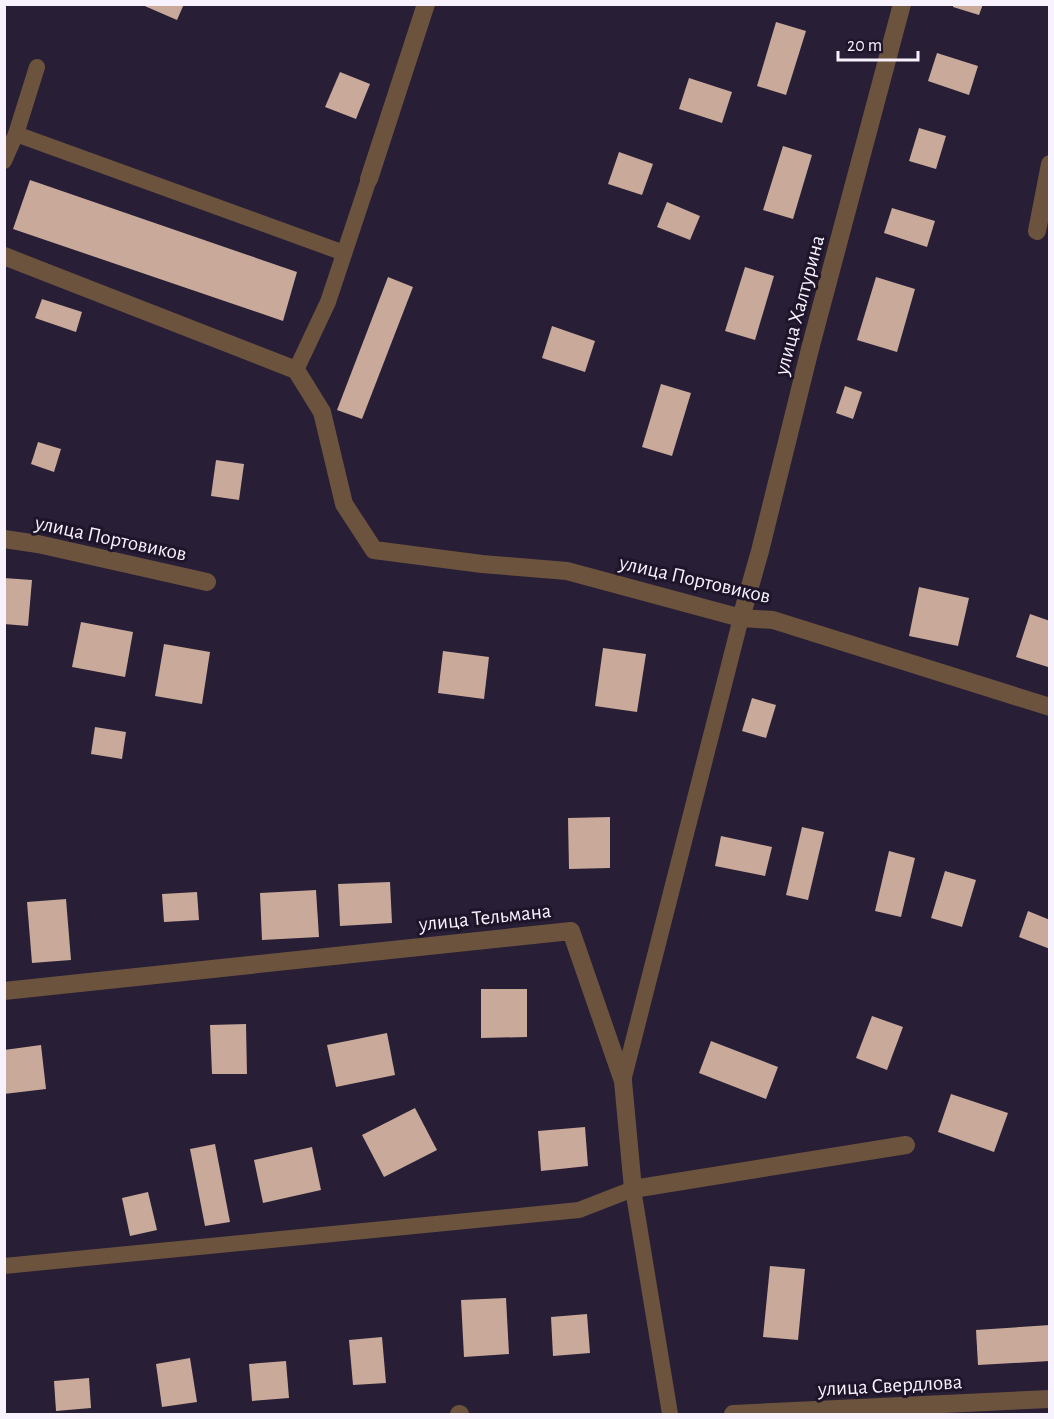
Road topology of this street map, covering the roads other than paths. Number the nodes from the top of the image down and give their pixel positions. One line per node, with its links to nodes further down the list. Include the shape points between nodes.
1 (426, 4): 7 (street)
2 (902, 4): 14 (street, улица Халтурина)
3 (37, 68): 4 (lane)
4 (16, 134): 5 (lane); 9 (lane)
5 (4, 161)
6 (1050, 164): 8 (street)
7 (369, 179): 9 (lane)
8 (1038, 231)
9 (344, 253): 11 (lane, via 328,302)
10 (4, 256): 11 (street)
11 (296, 370): 14 (street, улица Портовиков, via 322,412 345,504 374,550 567,571)
12 (4, 539): 13 (street, улица Портовиков)
13 (207, 582)
14 (741, 618): 15 (street, улица Портовиков, via 773,620); 17 (lane)
15 (1050, 707)
16 (4, 991): 17 (street, улица Тельмана, via 571,931)
17 (623, 1081): 19 (street, улица Тельмана)
18 (906, 1145): 19 (street)
19 (633, 1190): 20 (lane, via 579,1210); 22 (lane)
20 (4, 1266)
21 (1050, 1399): 23 (street, улица Свердлова)
22 (670, 1414)
23 (733, 1414)

